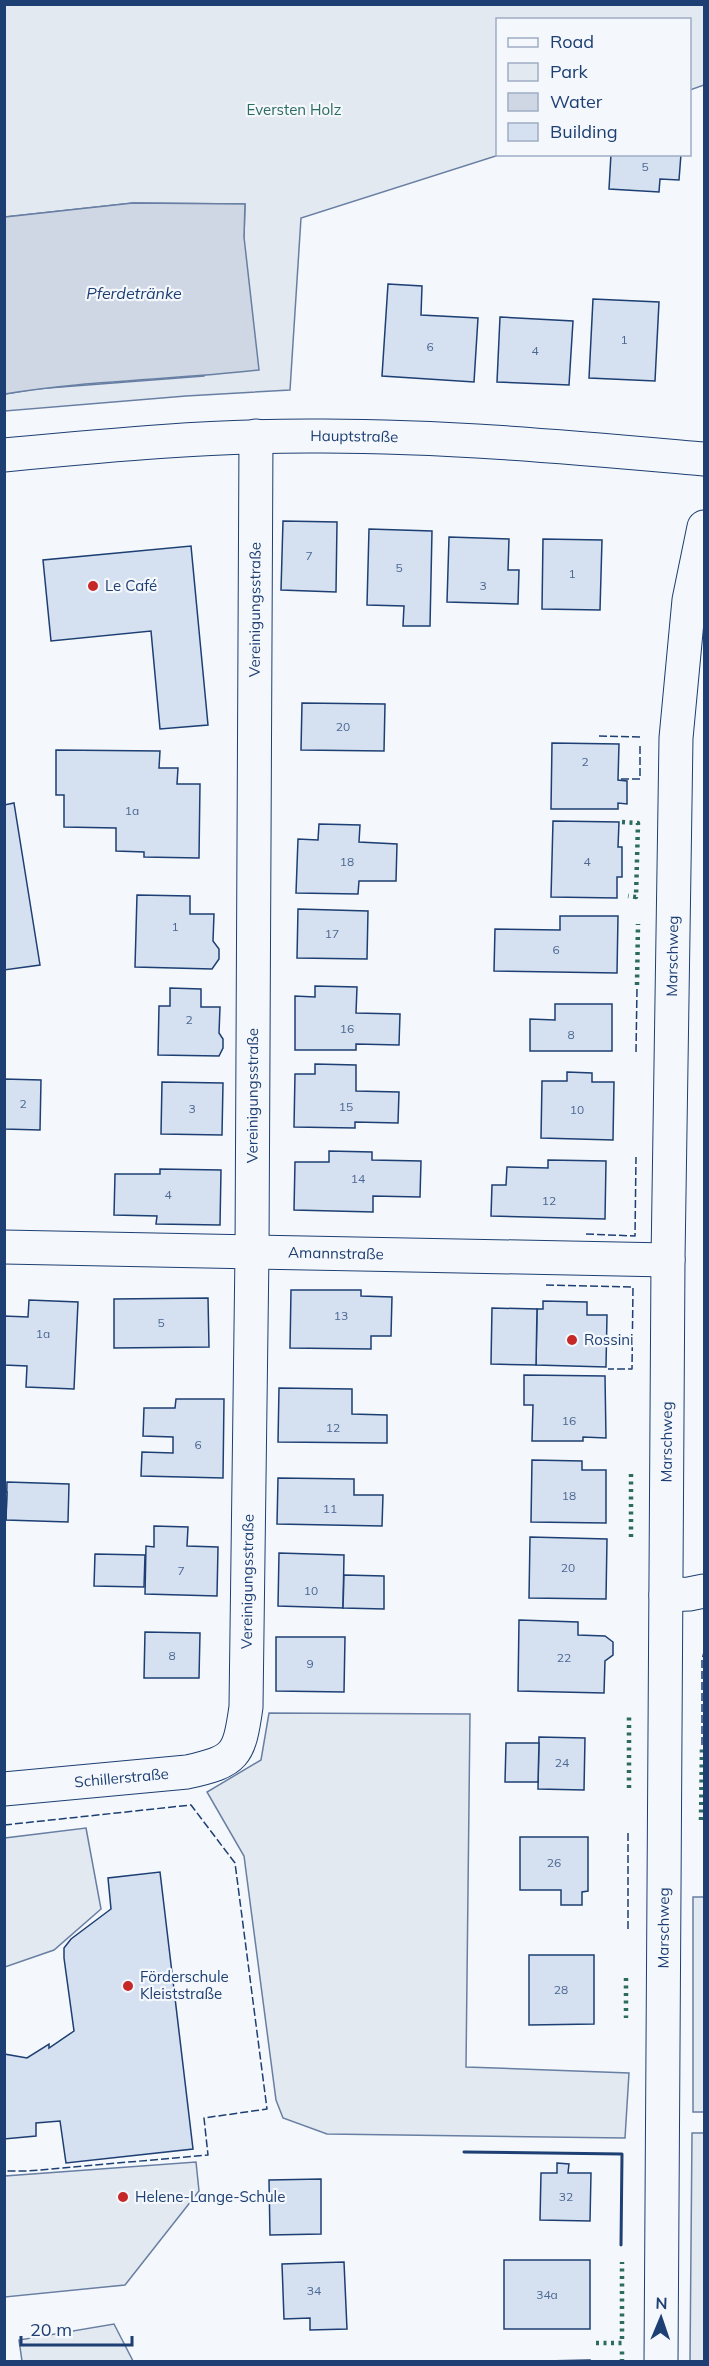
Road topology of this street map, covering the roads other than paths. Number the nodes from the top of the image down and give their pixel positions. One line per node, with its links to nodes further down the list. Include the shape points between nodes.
1 (256, 436): 2 (street, Hauptstraße); 3 (street, Hauptstraße, via 453,441); 6 (street, Vereinigungsstraße)
2 (4, 455)
3 (705, 459)
4 (705, 527): 7 (street, Marschweg, via 689,600 676,738)
5 (4, 1247): 6 (street, Amannstraße)
6 (252, 1252): 7 (street, Amannstraße); 10 (street, Vereinigungsstraße, via 246,1707 242,1736)
7 (668, 1260): 9 (street, Marschweg)
8 (705, 1591): 9 (street)
9 (666, 1595): 12 (street, Marschweg)
10 (234, 1754): 11 (street, Schillerstraße, via 214,1766 187,1772)
11 (4, 1789)
12 (661, 2361)

